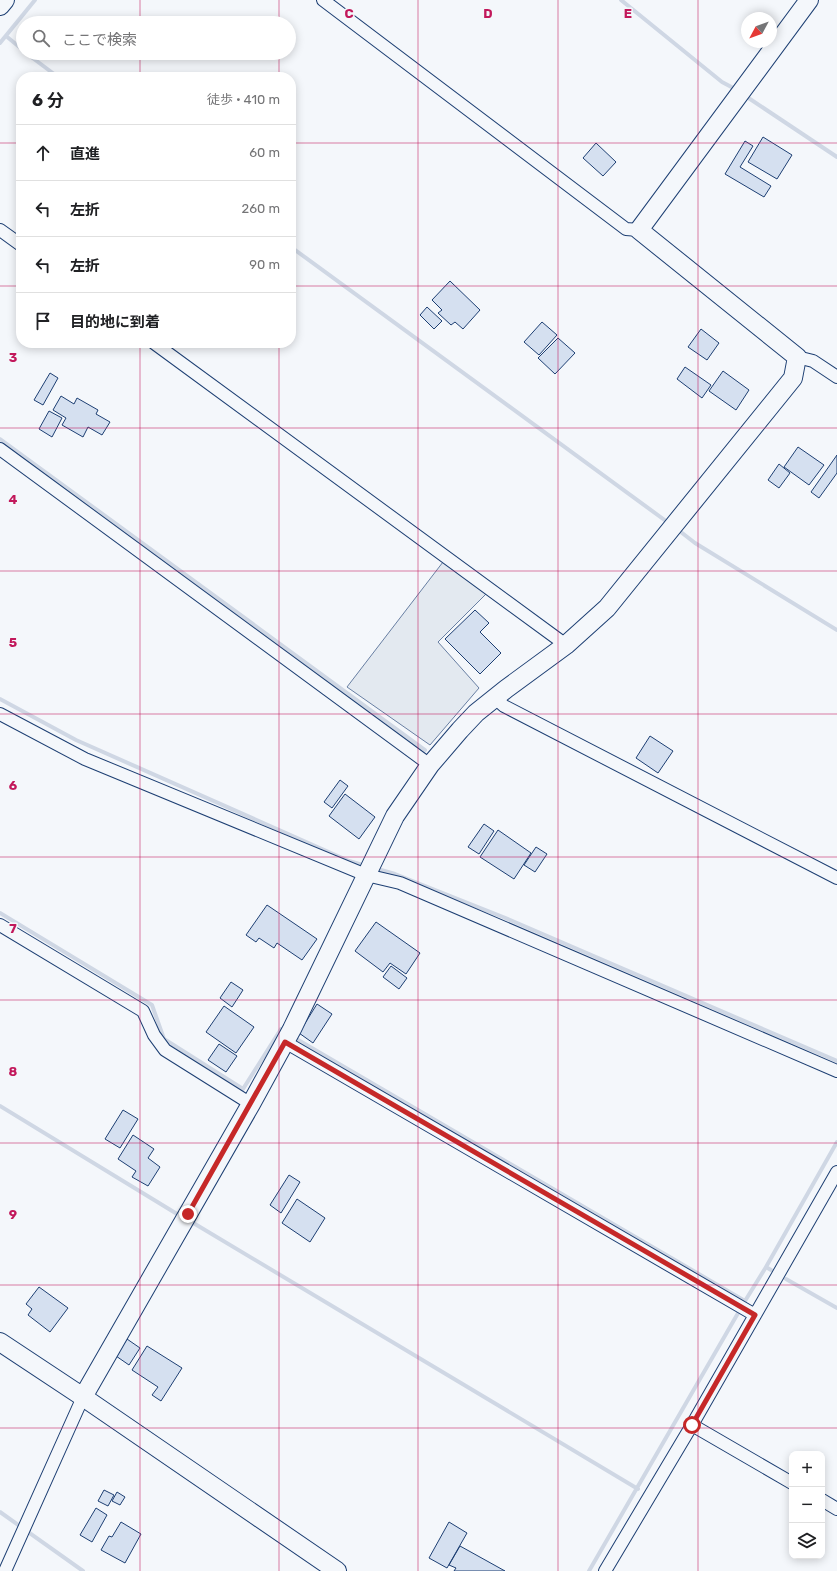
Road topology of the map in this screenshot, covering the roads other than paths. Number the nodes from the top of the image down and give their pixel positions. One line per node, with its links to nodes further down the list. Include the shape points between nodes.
1 (5, 0): 4 (street)
2 (323, 0): 6 (street, via 626,229)
3 (809, 0): 6 (street)
4 (0, 6)
5 (0, 230): 7 (street)
6 (639, 230): 9 (street)
7 (16, 241)
8 (161, 348): 12 (street)
9 (797, 357): 10 (street, via 812,361); 12 (street, via 793,378 607,608)
10 (837, 377)
11 (0, 449): 15 (street)
12 (566, 645): 13 (street)
13 (494, 698): 15 (street, via 476,713); 17 (street, via 504,706)
14 (0, 714): 16 (street, via 85,759)
15 (430, 765): 16 (street, via 395,816)
16 (369, 869): 19 (street); 20 (street)
17 (837, 878)
18 (0, 925): 21 (street, via 143,1011 154,1035 165,1050)
19 (288, 1037): 21 (street); 23 (street)
20 (837, 1071)
21 (251, 1104): 25 (street)
22 (837, 1172): 23 (street)
23 (746, 1309): 26 (street)
24 (0, 1342): 25 (street)
25 (84, 1398): 30 (street); 31 (street)
26 (692, 1425): 27 (street); 32 (street)
27 (789, 1481)
28 (825, 1502): 29 (street)
29 (837, 1509)
30 (5, 1571)
31 (337, 1571)
32 (605, 1571)

